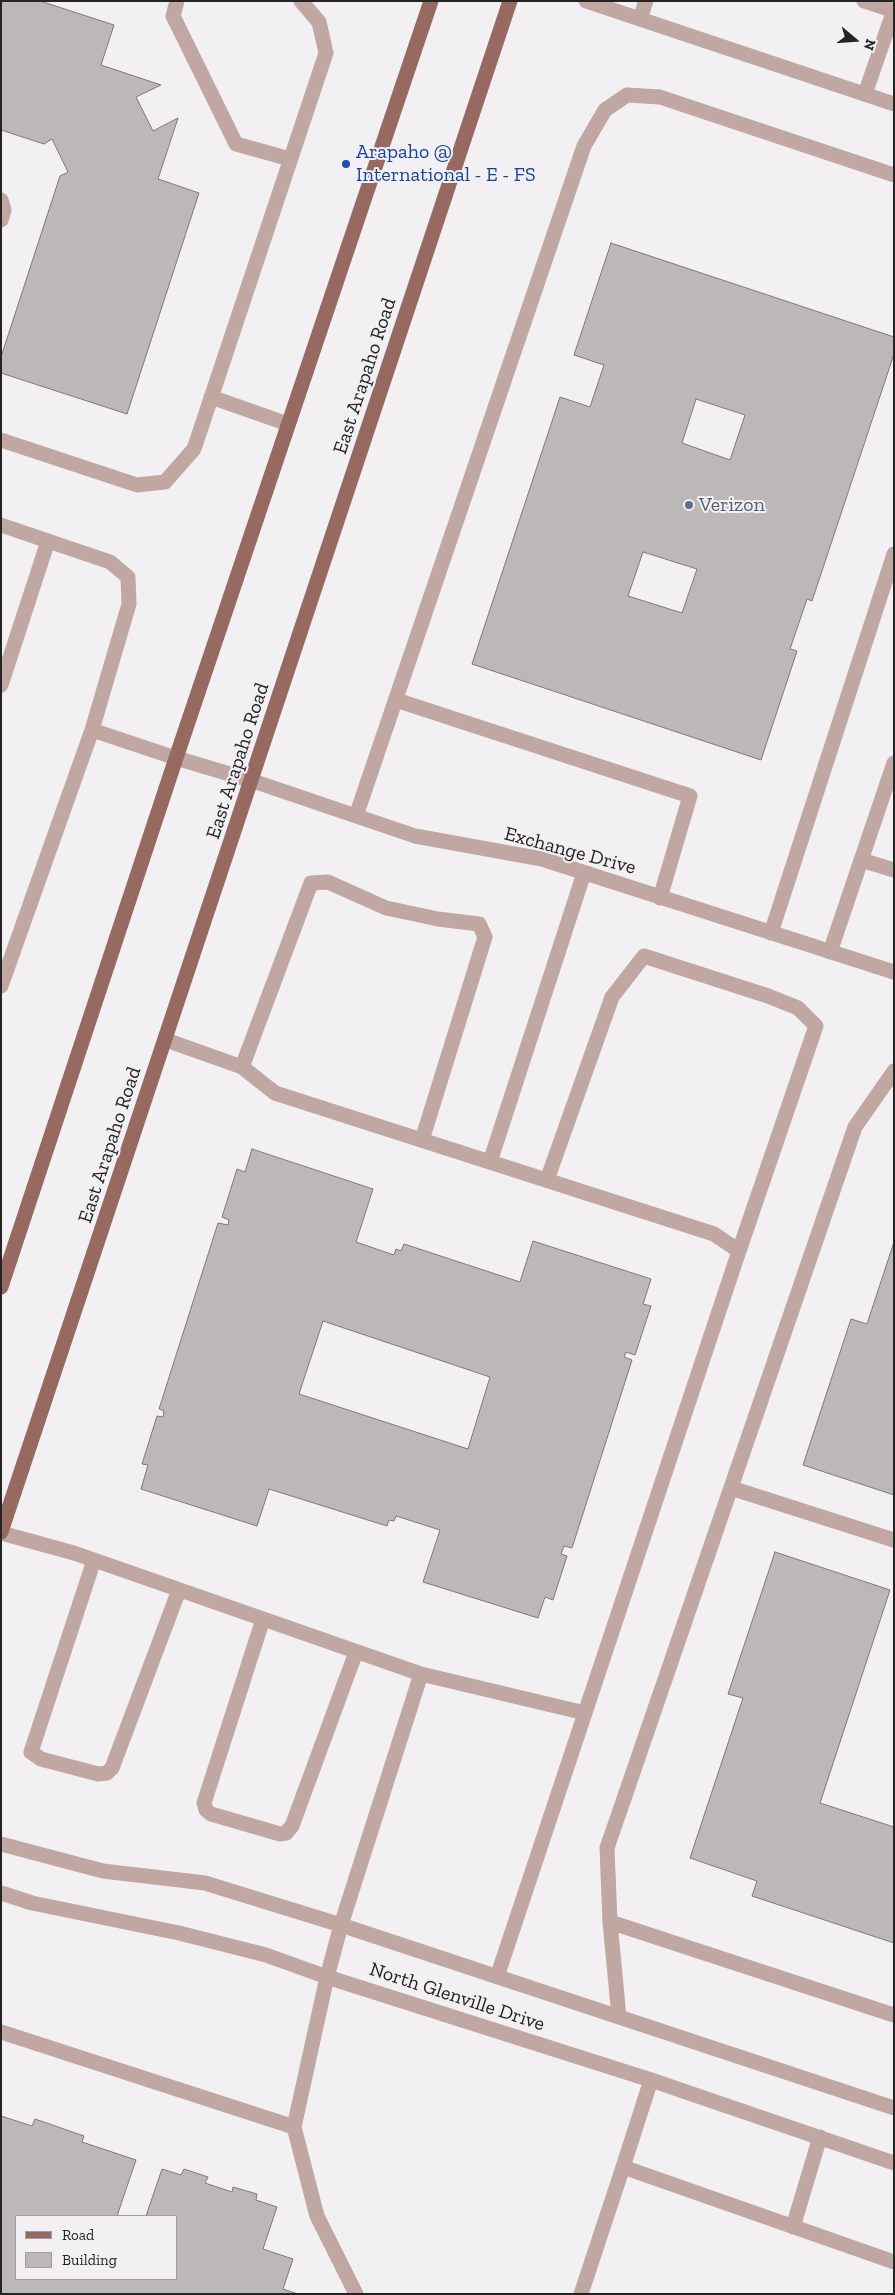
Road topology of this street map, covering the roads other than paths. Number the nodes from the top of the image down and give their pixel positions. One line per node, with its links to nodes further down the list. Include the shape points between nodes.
1 (177, 1): 12 (street, via 173,16 236,144)
2 (301, 1): 12 (street, via 319,22 326,53)
3 (431, 1): 17 (main road)
4 (510, 1): 27 (main road, East Arapaho Road)
5 (586, 1): 9 (street)
6 (646, 1): 9 (street)
7 (864, 1): 8 (street)
8 (894, 11): 10 (street)
9 (640, 19): 10 (street)
10 (865, 94): 11 (street)
11 (894, 104)
12 (290, 159): 16 (street)
13 (894, 175): 23 (street, via 660,97 627,95 606,110 584,146)
14 (1, 200): 15 (street, via 4,210)
15 (1, 220)
16 (211, 397): 17 (street); 18 (street, via 194,448 165,482 137,485)
17 (288, 424): 25 (main road)
18 (1, 440)
19 (1, 525): 20 (street)
20 (48, 541): 22 (street); 24 (street, via 110,562 128,577 129,604)
21 (894, 554): 33 (street)
22 (1, 685)
23 (396, 700): 28 (street); 32 (street, via 690,796)
24 (92, 730): 25 (street, Exchange Drive); 36 (street)
25 (176, 758): 27 (street, Exchange Drive); 44 (main road)
26 (894, 763): 29 (street)
27 (253, 780): 28 (street, Exchange Drive); 37 (main road, East Arapaho Road)
28 (356, 816): 31 (street, Exchange Drive, via 414,836 542,860)
29 (861, 860): 30 (street); 34 (street)
30 (894, 870)
31 (584, 873): 32 (street, Exchange Drive); 41 (street)
32 (660, 898): 33 (street, Exchange Drive)
33 (771, 933): 34 (street, Exchange Drive)
34 (830, 952): 35 (street, Exchange Drive)
35 (894, 972)
36 (1, 986)
37 (166, 1040): 38 (street); 46 (main road, East Arapaho Road)
38 (242, 1067): 40 (street, via 276,1092); 40 (street, via 311,883 328,882 386,908 478,924 486,937)
39 (894, 1071): 45 (street, via 855,1127)
40 (422, 1140): 41 (street)
41 (490, 1162): 42 (street)
42 (547, 1180): 43 (street, via 714,1234); 43 (street, via 612,997 644,956 768,996 798,1008 816,1026)
43 (740, 1251): 53 (street)
44 (1, 1288)
45 (731, 1488): 47 (street); 56 (street, via 607,1848)
46 (1, 1533): 48 (street)
47 (894, 1540)
48 (94, 1560): 49 (street); 49 (street, via 30,1752 41,1759 98,1774 107,1773 112,1768)
49 (179, 1590): 50 (street)
50 (263, 1619): 51 (street); 51 (street, via 204,1803 211,1814 286,1833 292,1826)
51 (356, 1652): 52 (street)
52 (421, 1674): 53 (street); 57 (street)
53 (585, 1712): 59 (street)
54 (1, 1844): 57 (street, North Glenville Drive, via 104,1871 205,1883)
55 (1, 1893): 58 (street, North Glenville Drive, via 32,1903 179,1933 266,1955)
56 (610, 1922): 60 (street); 61 (street)
57 (341, 1925): 58 (street); 59 (street, North Glenville Drive)
58 (327, 1977): 63 (street, North Glenville Drive); 65 (street)
59 (497, 1977): 61 (street, North Glenville Drive)
60 (894, 2015)
61 (619, 2017): 64 (street, North Glenville Drive)
62 (1, 2032): 65 (street)
63 (651, 2080): 66 (street, North Glenville Drive); 68 (street)
64 (894, 2108)
65 (294, 2127): 71 (street, via 317,2216)
66 (820, 2137): 67 (street, North Glenville Drive); 69 (street)
67 (894, 2163)
68 (623, 2168): 69 (street); 72 (street)
69 (793, 2227): 70 (street)
70 (894, 2262)
71 (356, 2294)
72 (581, 2294)

